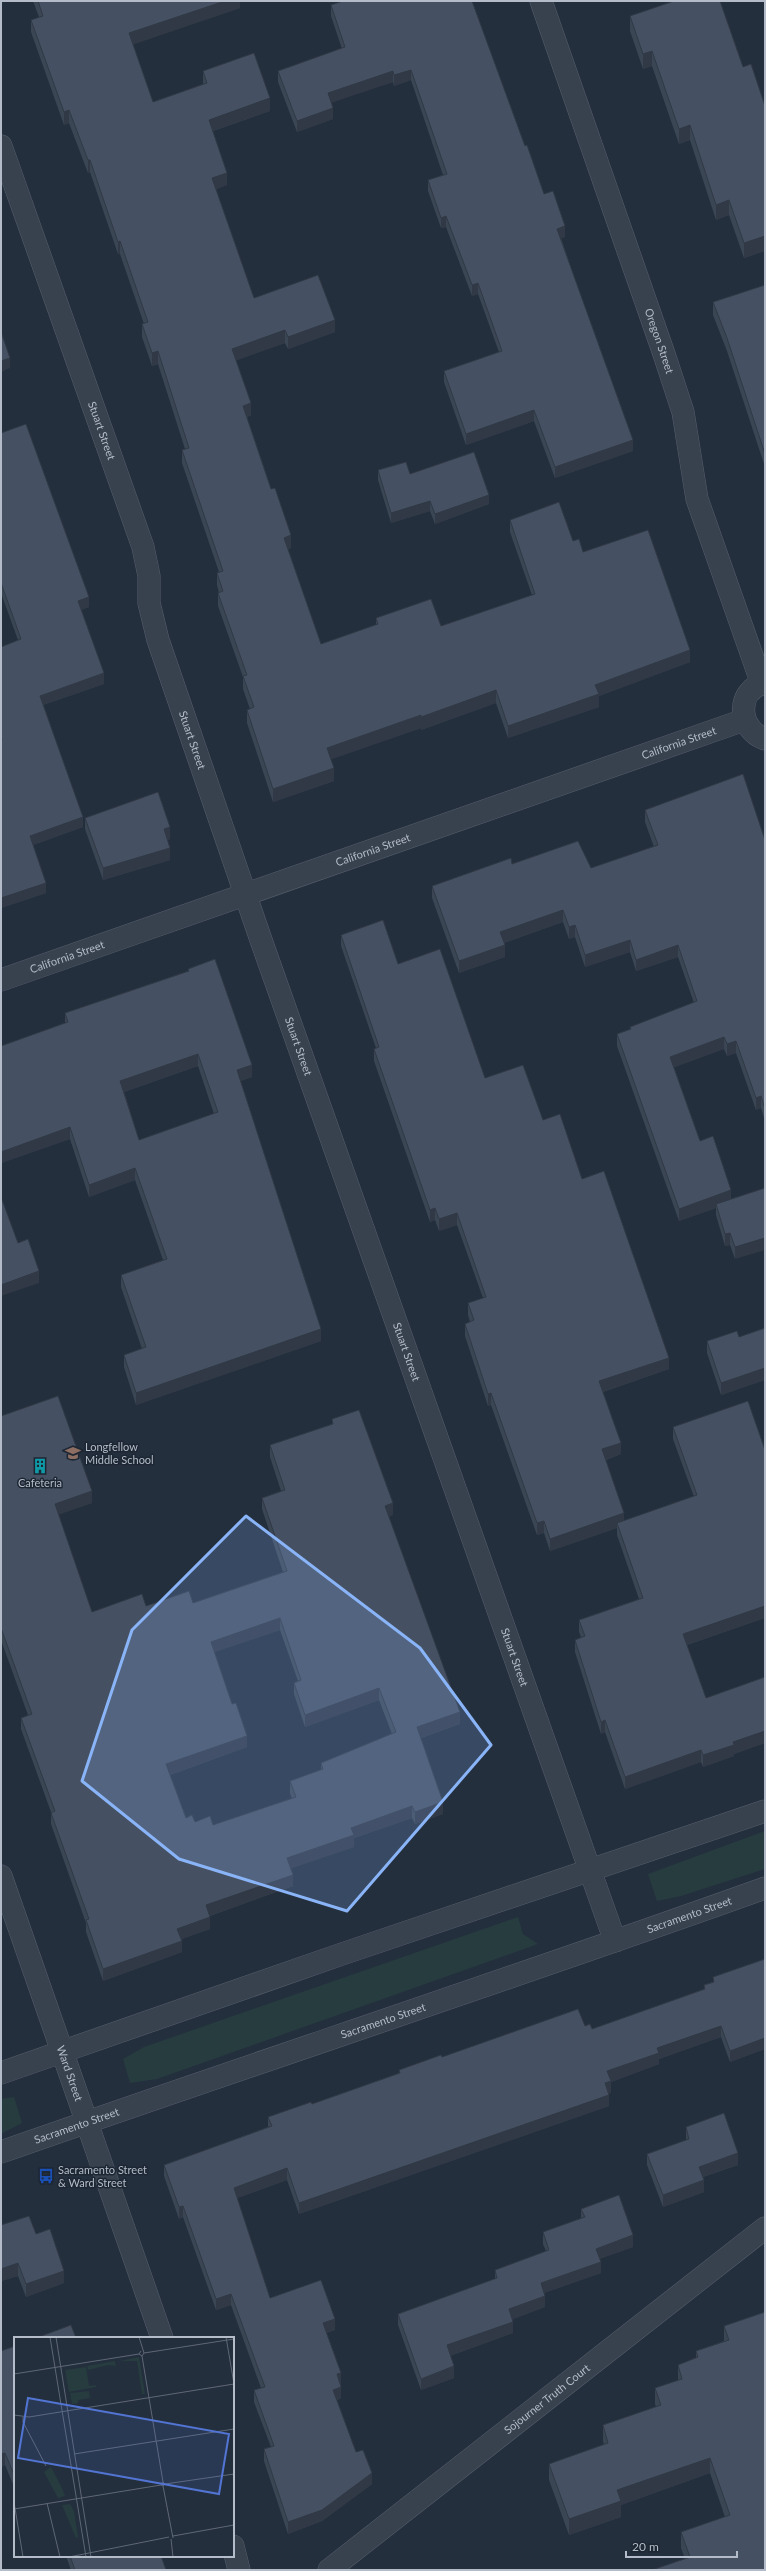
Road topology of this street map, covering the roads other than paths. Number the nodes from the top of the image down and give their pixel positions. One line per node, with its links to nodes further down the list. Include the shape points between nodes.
1 (541, 1): 3 (street, Oregon Street, via 683,412 697,499)
2 (1, 146): 6 (street, Stuart Street, via 143,547 149,576 149,603 158,640)
3 (764, 684): 4 (street, via 755,688 744,702)
4 (744, 720): 5 (street, via 755,735); 6 (street, California Street)
5 (765, 739)
6 (245, 895): 7 (street, California Street); 9 (street, Stuart Street)
7 (1, 980)
8 (765, 1811): 9 (street)
9 (590, 1871): 12 (street, Stuart Street); 13 (street)
10 (1, 1876): 13 (street, Ward Street)
11 (765, 1888): 12 (street, Sacramento Street)
12 (615, 1941): 15 (street, Sacramento Street)
13 (62, 2052): 14 (street); 15 (street, Ward Street)
14 (1, 2073)
15 (87, 2122): 16 (street, Sacramento Street); 18 (street, Ward Street)
16 (1, 2152)
17 (765, 2228): 21 (street, Sojourner Truth Court)
18 (162, 2337)
19 (234, 2550): 20 (street)
20 (239, 2570)
21 (329, 2570)

